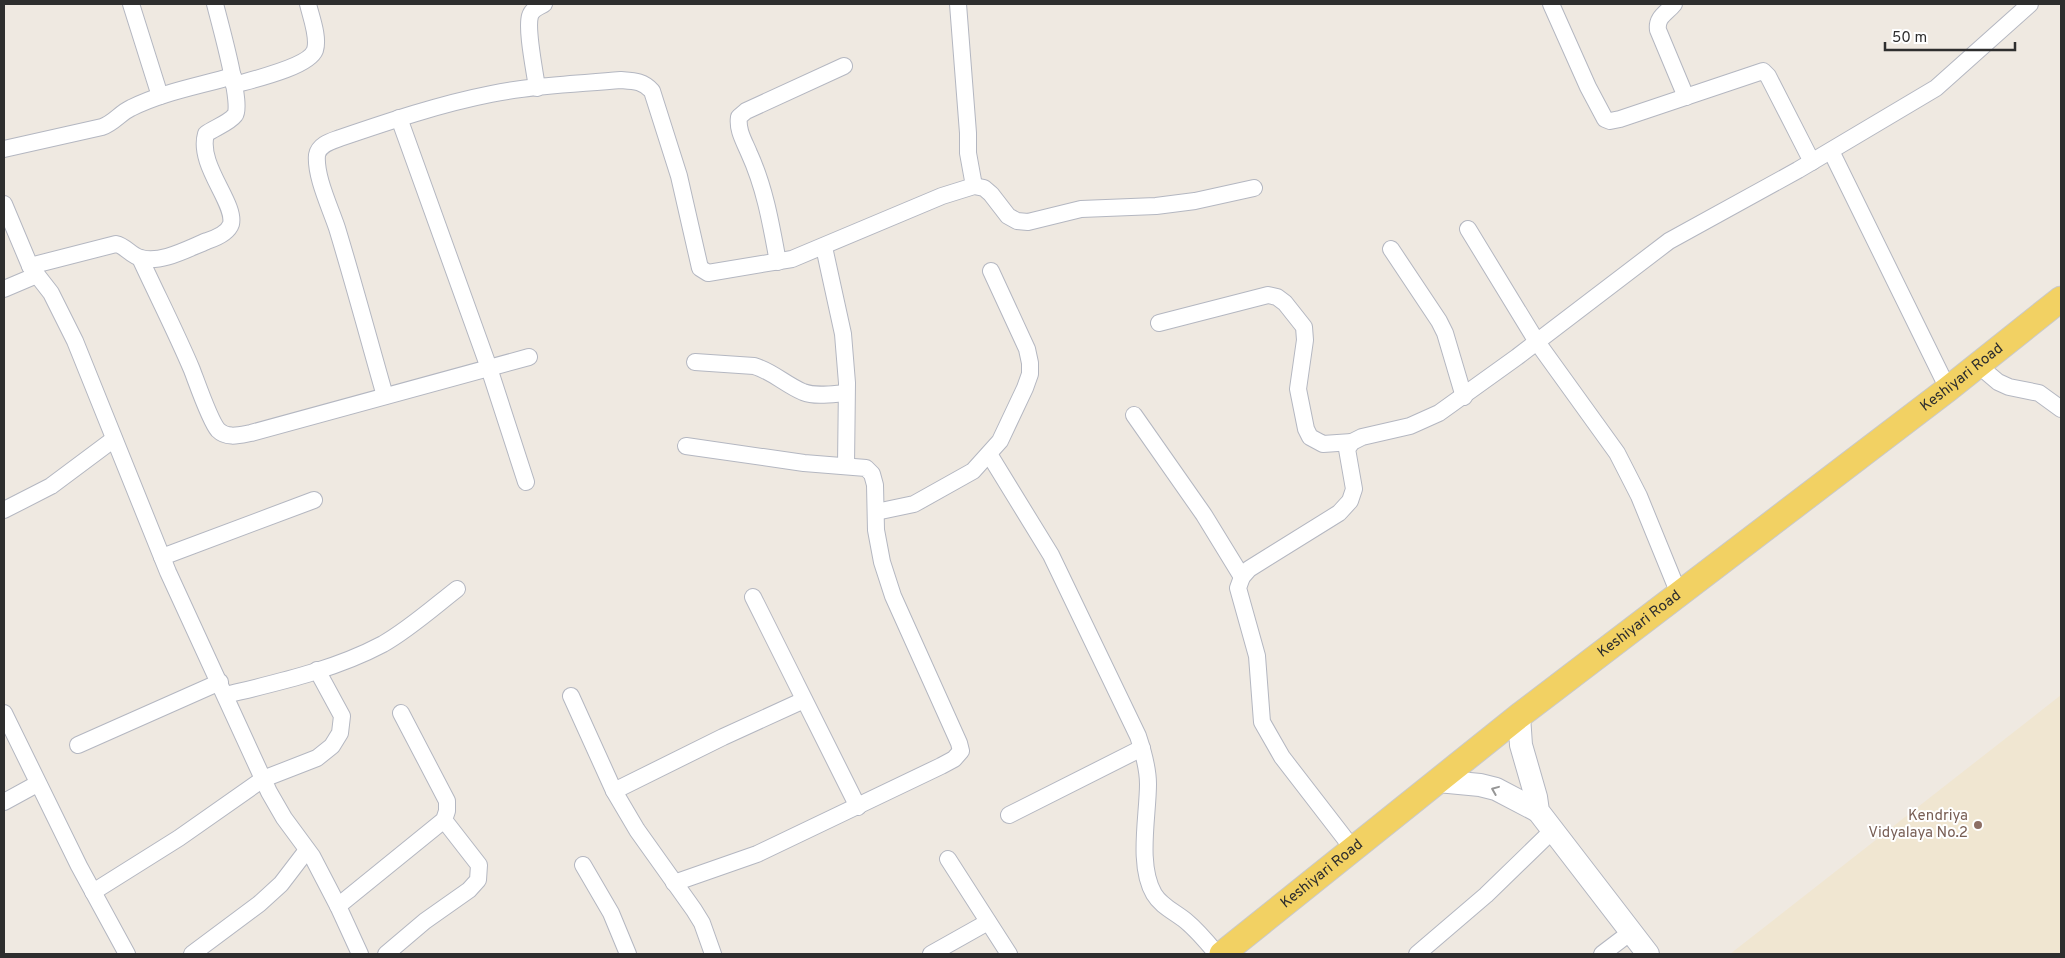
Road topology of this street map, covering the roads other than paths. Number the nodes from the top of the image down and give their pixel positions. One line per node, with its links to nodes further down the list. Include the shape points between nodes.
1 (130, 4): 12 (street)
2 (215, 4): 10 (street)
3 (308, 4): 10 (street, via 316,38 315,51 293,66)
4 (544, 4): 11 (street, via 535,8 530,16)
5 (958, 4): 18 (street, via 968,153)
6 (1551, 4): 13 (street, via 1605,119 1620,119)
7 (1674, 4): 13 (street, via 1657,23)
8 (2030, 4): 16 (street, via 1936,88)
9 (844, 66): 25 (street, via 739,116 740,134 760,176)
10 (233, 81): 12 (street); 24 (street, via 238,110 235,116 206,134 203,142 209,166 229,210 231,222 228,228 212,240 162,258)
11 (537, 88): 14 (street, via 492,94); 25 (street, via 621,80 645,84 652,91 679,176 700,268 708,273)
12 (160, 96): 15 (street, via 121,113 112,124)
13 (1686, 97): 17 (street, via 1763,71)
14 (399, 118): 35 (street); 38 (street, via 323,145 317,152 322,182)
15 (4, 149)
16 (1831, 151): 17 (street); 36 (street)
17 (1812, 162): 31 (street, via 1669,241)
18 (974, 186): 19 (street, via 991,194 1008,216 1028,222 1081,209 1156,206); 22 (street, via 942,196)
19 (1254, 188)
20 (4, 204): 26 (street)
21 (1468, 229): 31 (street)
22 (824, 247): 25 (street); 37 (street, via 843,334)
23 (1391, 248): 39 (street, via 1442,327)
24 (140, 258): 26 (street, via 116,244); 38 (street, via 212,419 225,435 251,433)
25 (778, 262)
26 (34, 271): 28 (street); 42 (street, via 51,293 75,341)
27 (991, 271): 45 (street, via 1027,349 1030,374 1000,441)
28 (4, 289)
29 (2061, 299): 34 (main road, Keshiyari Road)
30 (1159, 324): 43 (street, via 1268,295 1277,297 1304,327 1298,389 1310,437 1323,444)
31 (1537, 342): 39 (street); 54 (street, via 1617,453 1639,496)
32 (529, 357): 35 (street)
33 (695, 362): 37 (street, via 754,366 804,392 817,395)
34 (1978, 365): 36 (main road, Keshiyari Road); 40 (street, via 1998,382 2039,393)
35 (489, 368): 38 (street); 47 (street)
36 (1948, 388): 54 (main road, Keshiyari Road)
37 (846, 393): 46 (street)
38 (385, 396)
39 (1464, 397): 43 (street, via 1410,426)
40 (2061, 409)
41 (1134, 415): 52 (street, via 1204,515)
42 (114, 438): 49 (street, via 50,486); 51 (street)
43 (1352, 442): 52 (street, via 1347,449 1354,489 1350,502 1339,513 1249,569)
44 (686, 446): 46 (street, via 804,463)
45 (990, 454): 50 (street, via 973,471 932,494 900,508); 64 (street, via 1051,555)
46 (846, 465): 50 (street, via 866,468 872,474)
47 (526, 482)
48 (314, 500): 51 (street)
49 (4, 510)
50 (876, 512): 70 (street, via 882,562 893,596 961,751 941,766)
51 (162, 557): 57 (street)
52 (1242, 578): 75 (street, via 1238,588 1257,656 1262,722 1282,757)
53 (457, 589): 56 (street, via 384,644)
54 (1679, 594): 62 (main road, Keshiyari Road)
55 (753, 597): 59 (street)
56 (317, 670): 57 (street); 65 (street, via 342,716 340,733 332,746 317,758)
57 (223, 689): 63 (street); 65 (street)
58 (571, 696): 68 (street)
59 (804, 700): 68 (street); 70 (street)
60 (401, 713): 73 (street, via 447,801)
61 (4, 714): 67 (street)
62 (1519, 716): 66 (main road, Keshiyari Road); 71 (street, via 1521,746)
63 (78, 745)
64 (1142, 748): 72 (street); 92 (street, via 1148,782 1145,858 1150,888)
65 (263, 779): 76 (street, via 284,818); 80 (street, via 179,838)
66 (1438, 781): 71 (street, one-way to 66, via 1496,789); 75 (main road, Keshiyari Road)
67 (37, 784): 69 (street); 80 (street)
68 (614, 791): 79 (street)
69 (4, 802)
70 (858, 806): 79 (street, via 757,854)
71 (1538, 811): 74 (street)
72 (1009, 815)
73 (444, 820): 81 (street); 87 (street, via 479,865 478,880)
74 (1553, 830): 83 (street); 94 (street, via 1486,895)
75 (1353, 849): 93 (main road, Keshiyari Road)
76 (307, 850): 81 (street); 85 (street, via 281,884 259,904)
77 (948, 859): 82 (street)
78 (583, 866): 88 (street, via 611,913)
79 (674, 883): 89 (street, via 702,923)
80 (93, 892): 84 (street)
81 (338, 906): 86 (street)
82 (988, 922): 90 (street); 91 (street)
83 (1631, 932): 95 (street); 96 (street)
84 (127, 954)
85 (192, 954)
86 (360, 954)
87 (386, 954)
88 (628, 954)
89 (713, 954)
90 (931, 954)
91 (1009, 954)
92 (1217, 954)
93 (1222, 954)
94 (1417, 954)
95 (1602, 954)
96 (1648, 954)

